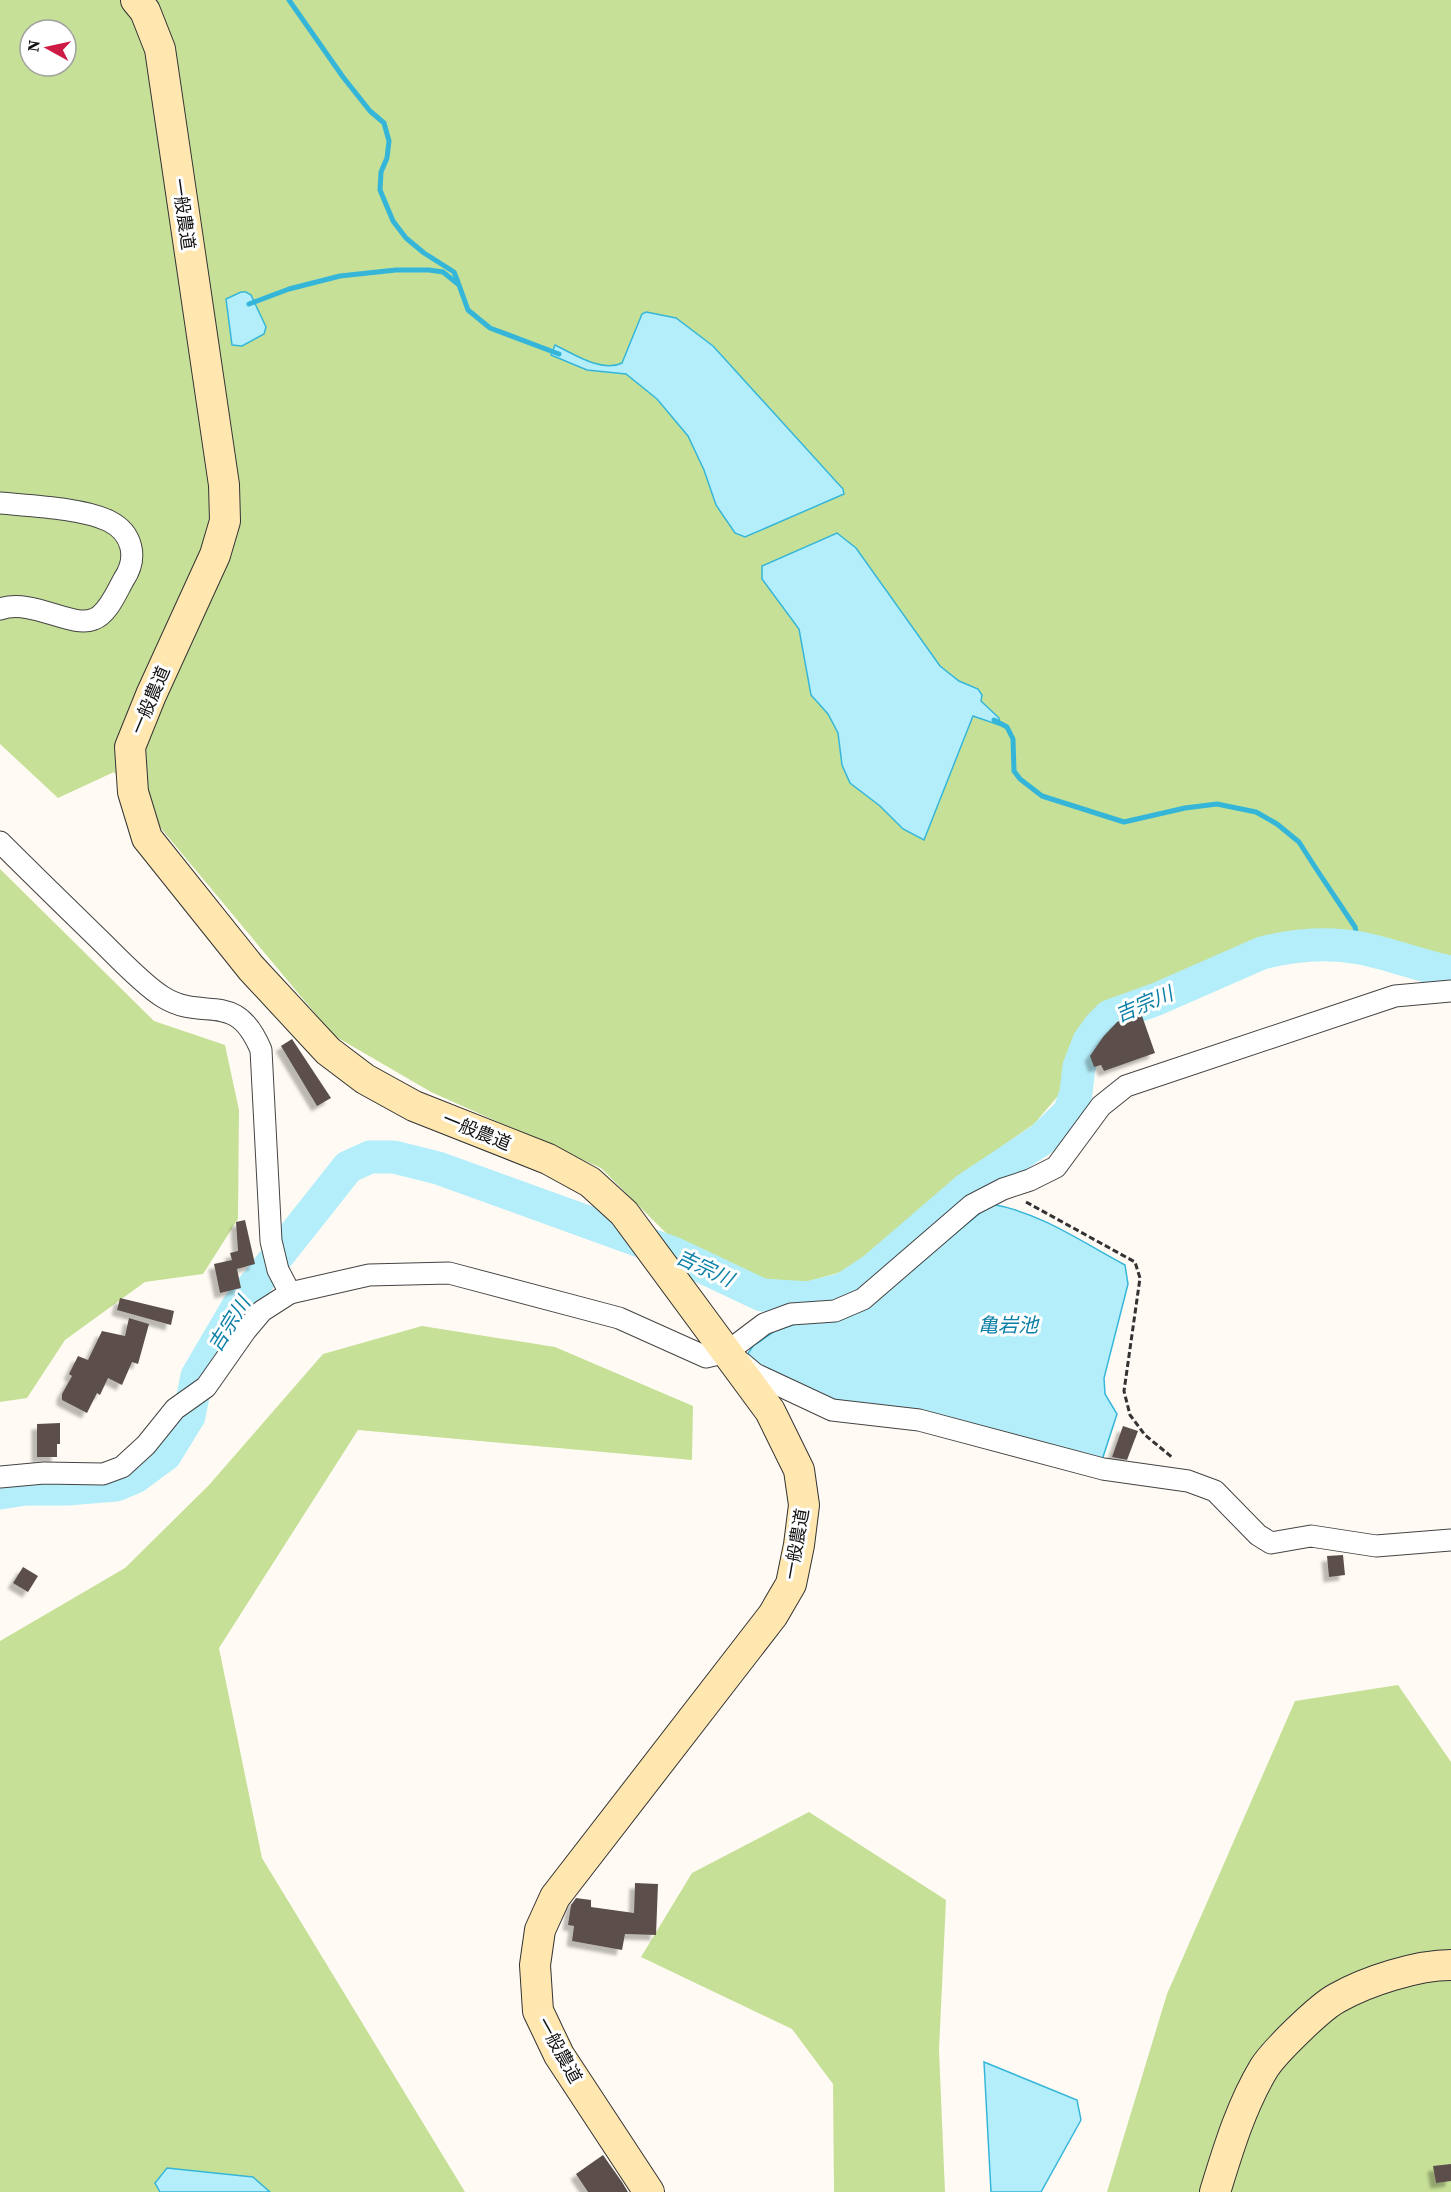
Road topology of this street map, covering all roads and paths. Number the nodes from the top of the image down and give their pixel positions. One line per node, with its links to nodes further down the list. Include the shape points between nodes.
1 (136, 0): 8 (street, 一般農道, via 145,11 160,49 224,485 225,521 215,555 130,747 133,792 147,838 251,968 328,1051 365,1079 414,1106 548,1159 590,1182 624,1213)
2 (0, 503): 3 (street, via 70,510 110,521 125,534 133,552 130,570 95,619 82,621 28,606)
3 (0, 609)
4 (0, 842): 7 (street, via 163,997 237,1015 253,1030 261,1050 271,1241 278,1270)
5 (1451, 991): 6 (street, via 1395,996 1126,1086 1101,1106 1056,1167)
6 (1003, 1189): 8 (street, via 972,1205 863,1299 835,1311 791,1314 764,1324); 9 (path, via 1135,1262 1140,1278 1124,1391 1130,1415 1145,1435)
7 (290, 1293): 8 (street, via 369,1275 449,1273 618,1318 706,1357); 10 (street, via 262,1311 206,1387 175,1408 146,1445 122,1467 103,1474)
8 (727, 1352): 11 (street, via 755,1374 832,1410 919,1420 1103,1469 1188,1480 1215,1491 1271,1543 1311,1536 1376,1546); 13 (street, 一般農道, via 770,1411 799,1470 804,1505 791,1584 774,1615 555,1897 540,1930 536,1965 538,2011 559,2055)
9 (1180, 1463)
10 (0, 1477)
11 (1451, 1540)
12 (1451, 1965): 14 (street, via 1387,1977 1336,1998 1298,2030 1265,2067 1232,2136)
13 (649, 2192)
14 (1215, 2192)

